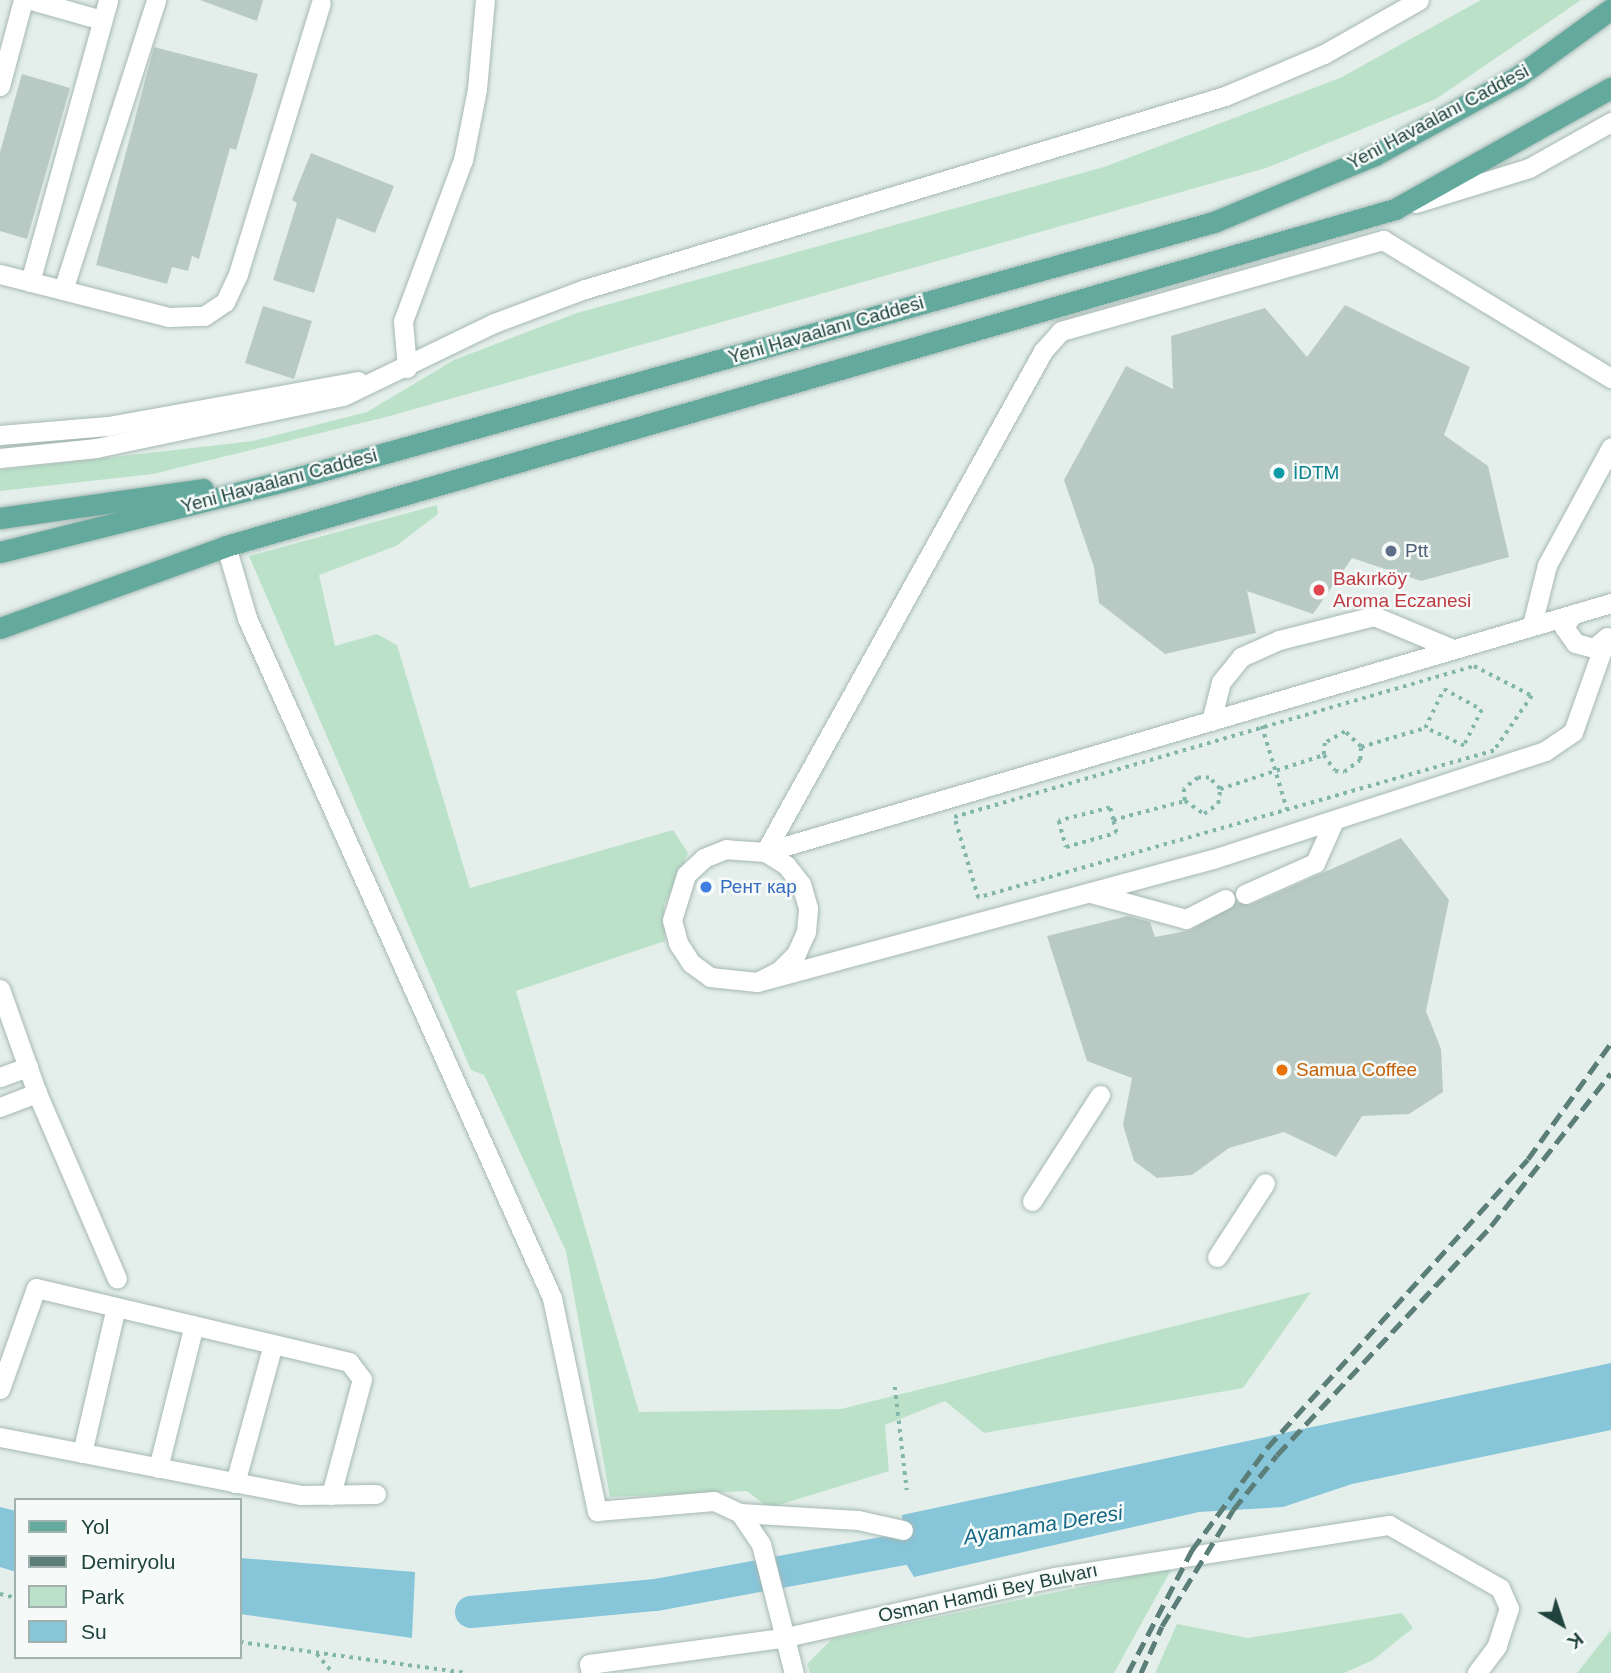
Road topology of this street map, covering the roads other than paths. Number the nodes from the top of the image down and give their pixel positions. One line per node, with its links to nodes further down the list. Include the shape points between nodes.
1 (23, 0): 10 (street)
2 (31, 0): 9 (street)
3 (108, 0): 9 (street)
4 (156, 0): 16 (street)
5 (485, 0): 17 (street, via 477,89 463,160 403,321)
6 (1419, 0): 17 (street, via 1324,54 1225,96 584,289 494,323)
7 (321, 3): 16 (street, via 238,274 225,302 204,316 169,317)
8 (1611, 9): 23 (main road, Yeni Havaalanı Caddesi, via 1517,77 1375,155 1213,222)
9 (102, 20): 15 (street)
10 (0, 86)
11 (1611, 88): 13 (main road)
12 (1611, 122): 13 (street, via 1529,168)
13 (1395, 209): 25 (main road)
14 (0, 274): 15 (street)
15 (30, 282): 16 (street)
16 (63, 290)
17 (407, 369): 19 (street)
18 (1611, 378): 35 (street, via 1383,240 1061,331 1043,351)
19 (367, 388): 20 (street, via 358,381 107,426); 22 (street, via 96,448)
20 (0, 435)
21 (1611, 447): 29 (street, via 1547,565)
22 (0, 458)
23 (292, 479): 24 (main road); 26 (main road, Yeni Havaalanı Caddesi)
24 (0, 518)
25 (226, 546): 30 (main road); 61 (street, via 247,618 552,1298 597,1511 714,1502)
26 (0, 552)
27 (1611, 603): 28 (street)
28 (1578, 612): 29 (street); 31 (street, via 1564,627 1575,643 1594,648)
29 (1532, 625): 32 (street)
30 (0, 628)
31 (1609, 637): 34 (street, via 1573,732 1494,771)
32 (1451, 648): 33 (street); 33 (street, via 1374,616 1279,640 1241,657 1221,682)
33 (1211, 721): 35 (street)
34 (1333, 822): 36 (street); 37 (street, via 1315,863)
35 (765, 852): 39 (street, via 786,865 801,884 808,908 806,932 796,954 779,971); 39 (street, via 726,849 704,858 675,896 672,920 678,943 691,963 733,984)
36 (1091, 893): 38 (street, via 1186,919); 39 (street)
37 (1245, 894)
38 (1225, 899)
39 (757, 982)
40 (0, 989): 41 (street)
41 (6, 1025): 42 (street)
42 (28, 1068): 43 (street); 44 (street)
43 (0, 1077)
44 (37, 1093): 46 (street); 50 (street)
45 (1100, 1095): 48 (street)
46 (0, 1107)
47 (1265, 1182): 49 (street)
48 (1032, 1201)
49 (1217, 1257)
50 (117, 1279)
51 (116, 1307): 52 (street); 54 (street, via 36,1287); 56 (street)
52 (194, 1325): 53 (street); 57 (street)
53 (273, 1344): 58 (street); 60 (street, via 349,1362 362,1379)
54 (0, 1389)
55 (0, 1437): 56 (street)
56 (82, 1453): 57 (street)
57 (158, 1468): 58 (street)
58 (235, 1483): 60 (street)
59 (376, 1494): 60 (street)
60 (331, 1495)
61 (740, 1513): 62 (street, via 858,1520); 63 (street, via 761,1544)
62 (903, 1530)
63 (780, 1629): 64 (street, Osman Hamdi Bey Bulvarı); 65 (street); 66 (street, Osman Hamdi Bey Bulvarı, via 1056,1577 1389,1525 1500,1588 1509,1608 1497,1646)
64 (590, 1669)
65 (794, 1673)
66 (1477, 1673)

